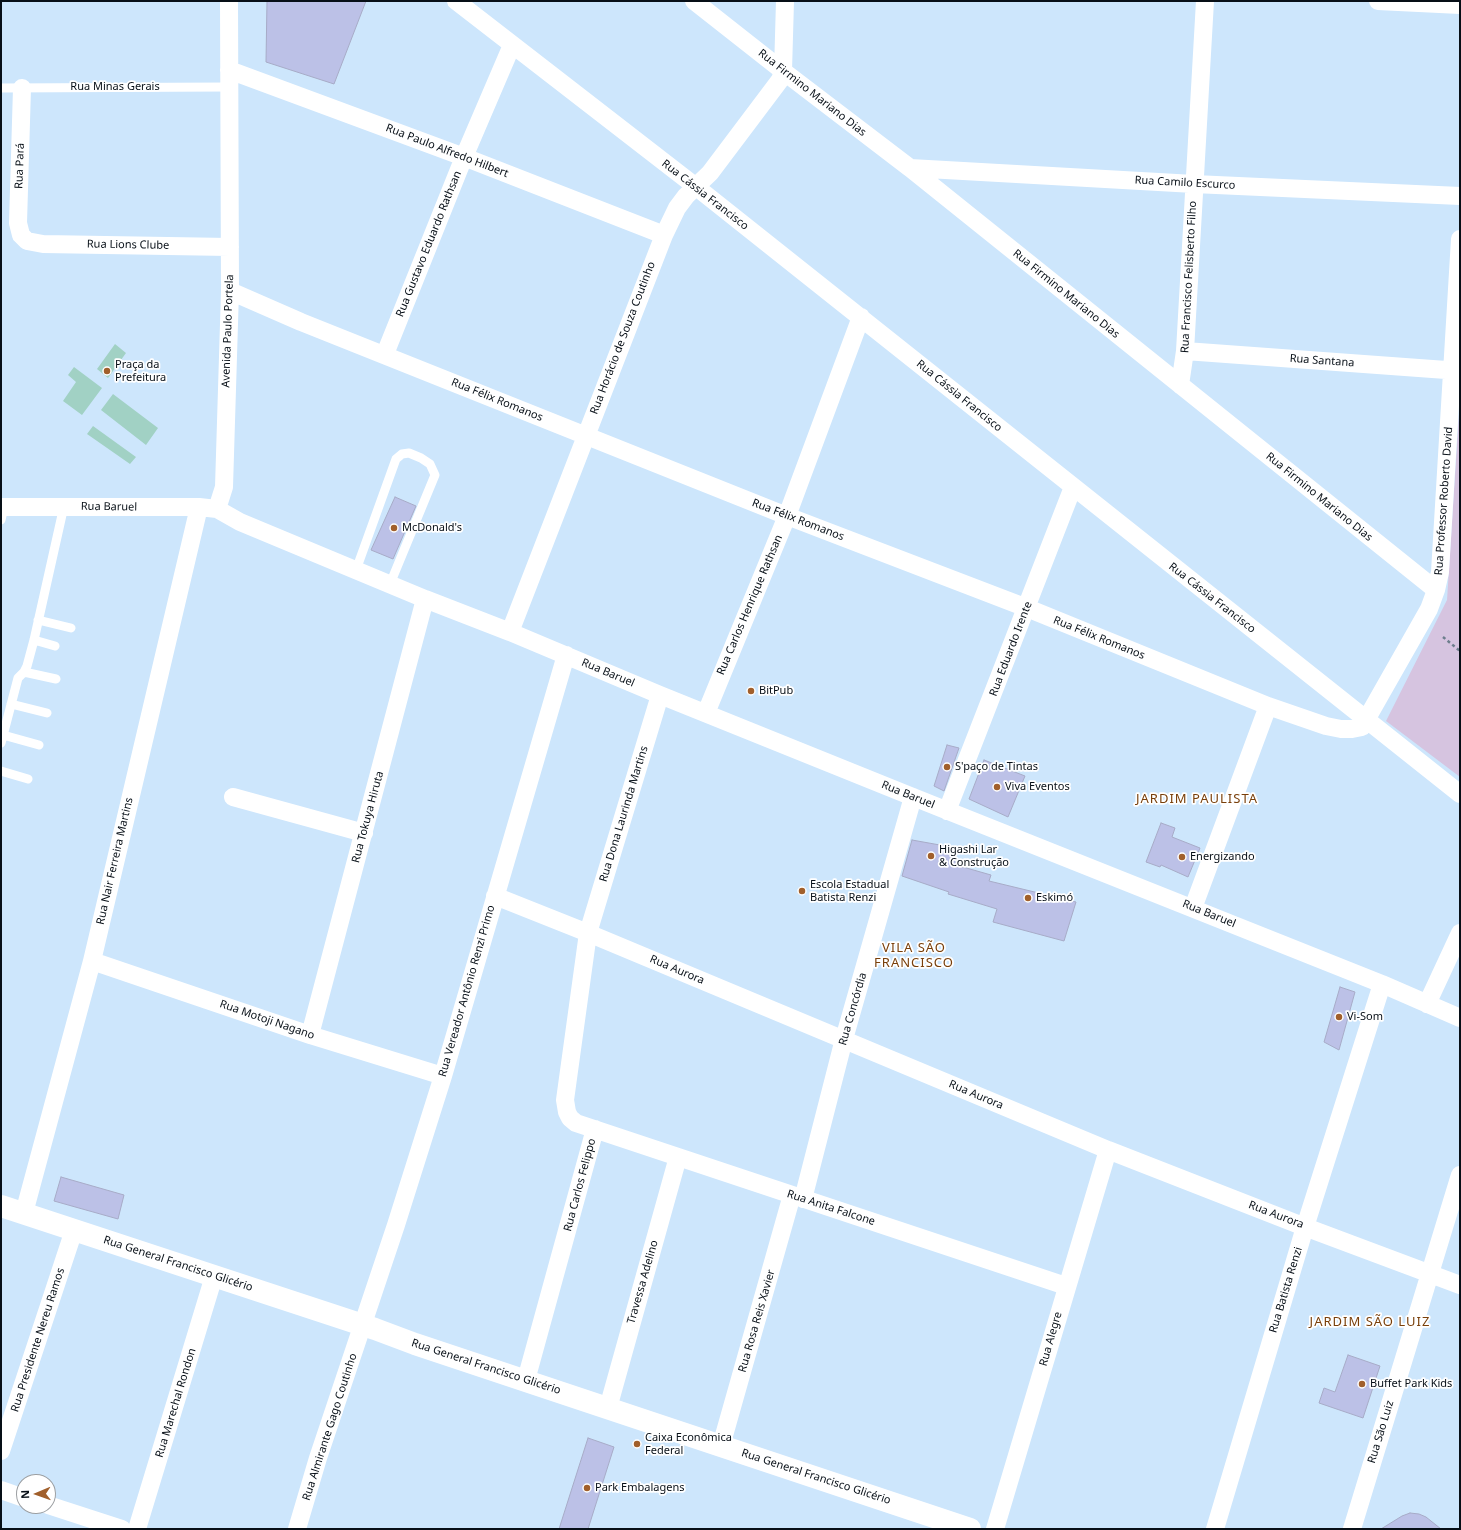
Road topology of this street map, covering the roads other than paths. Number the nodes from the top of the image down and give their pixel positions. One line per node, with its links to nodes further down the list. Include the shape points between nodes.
1 (229, 1): 10 (street, Avenida Paulo Portela)
2 (456, 1): 8 (street, Rua Cássia Francisco)
3 (694, 1): 9 (street, Rua Firmino Mariano Dias)
4 (786, 1): 9 (street)
5 (1205, 1): 15 (street, Rua Francisco Felisberto Filho)
6 (1378, 1): 7 (street)
7 (1460, 5)
8 (512, 46): 13 (street, Rua Gustavo Eduardo Rathsan); 16 (street, Rua Cássia Francisco)
9 (783, 71): 14 (street, Rua Firmino Mariano Dias); 16 (street, Rua Horácio de Souza Coutinho, via 780,80 710,173)
10 (229, 79): 12 (lane, Rua Minas Gerais); 13 (street, Rua Paulo Alfredo Hilbert); 21 (street, Avenida Paulo Portela)
11 (1, 88): 12 (lane, Rua Minas Gerais)
12 (22, 88): 20 (street, Rua Pará, via 18,223 21,235)
13 (464, 157): 18 (street, Rua Paulo Alfredo Hilbert); 25 (street, Rua Gustavo Eduardo Rathsan)
14 (910, 168): 15 (street, Rua Camilo Escurco); 27 (street, Rua Firmino Mariano Dias)
15 (1194, 184): 17 (street, Rua Camilo Escurco); 24 (street, Rua Francisco Felisberto Filho)
16 (695, 186): 18 (street, Rua Horácio de Souza Coutinho, via 677,208); 23 (street, Rua Cássia Francisco)
17 (1460, 196)
18 (664, 235): 28 (street, Rua Horácio de Souza Coutinho)
19 (1460, 239): 26 (street, Rua Professor Roberto David)
20 (27, 241): 21 (street, Rua Lions Clube, via 43,244)
21 (230, 247): 22 (street, Avenida Paulo Portela)
22 (230, 292): 25 (street, Rua Félix Romanos); 32 (street, Avenida Paulo Portela, via 224,487)
23 (861, 317): 29 (street, Rua Cássia Francisco); 34 (street, Rua Carlos Henrique Rathsan)
24 (1185, 351): 26 (street, Rua Santana); 27 (street, Rua Francisco Felisberto Filho)
25 (384, 354): 28 (street, Rua Félix Romanos)
26 (1457, 370): 37 (street, Rua Professor Roberto David, via 1440,572)
27 (1180, 385): 37 (street, Rua Firmino Mariano Dias)
28 (586, 435): 34 (street, Rua Félix Romanos); 42 (street, Rua Horácio de Souza Coutinho)
29 (1073, 487): 39 (street, Rua Eduardo Irente); 53 (street, Rua Cássia Francisco)
30 (64, 506): 31 (street, Rua Baruel); 33 (street, Rua Baruel); 40 (lane)
31 (199, 507): 32 (street, Rua Baruel); 67 (street, Rua Nair Ferreira Martins)
32 (217, 509): 35 (street, via 240,522)
33 (2, 511)
34 (787, 516): 39 (street, Rua Félix Romanos); 52 (street, Rua Carlos Henrique Rathsan)
35 (356, 570): 36 (street, Rua Baruel); 36 (lane, via 396,459 402,454 409,453 430,464 435,475)
36 (390, 584): 38 (street, Rua Baruel)
37 (1436, 590): 53 (street, Rua Professor Roberto David, via 1429,609)
38 (426, 599): 42 (street, Rua Baruel); 62 (street, Rua Tokuya Hiruta)
39 (1027, 608): 50 (street, Rua Félix Romanos); 61 (street, Rua Eduardo Irente)
40 (38, 620): 41 (lane); 43 (lane)
41 (71, 628)
42 (510, 632): 45 (street, Rua Baruel)
43 (34, 640): 44 (lane); 46 (lane)
44 (55, 646)
45 (566, 655): 48 (street, Rua Baruel); 63 (street, Rua Vereador Antônio Renzi Primo)
46 (24, 672): 47 (lane); 49 (lane, via 18,678)
47 (56, 679)
48 (660, 695): 52 (street, Rua Baruel); 65 (street, Rua Dona Laurinda Martins)
49 (11, 704): 51 (lane); 54 (lane)
50 (1268, 706): 53 (street, Rua Félix Romanos, via 1341,729 1362,727); 64 (street)
51 (47, 713)
52 (706, 713): 60 (street, Rua Baruel)
53 (1366, 720): 58 (street, Rua Cássia Francisco)
54 (2, 739): 55 (lane)
55 (39, 745)
56 (1, 771): 57 (lane)
57 (28, 779)
58 (1460, 794)
59 (233, 797): 62 (street)
60 (913, 797): 61 (street, Rua Baruel); 72 (street, Rua Concórdia)
61 (947, 810): 64 (street, Rua Baruel)
62 (364, 833): 71 (street, Rua Tokuya Hiruta)
63 (495, 896): 65 (street, Rua Aurora); 73 (street, Rua Vereador Antônio Renzi Primo)
64 (1192, 908): 68 (street, Rua Baruel)
65 (588, 932): 72 (street, Rua Aurora); 74 (street, Rua Carlos Felippo, via 565,1100 570,1118 576,1123)
66 (1460, 933): 69 (street)
67 (92, 961): 71 (street, Rua Motoji Nagano); 80 (street, Rua Nair Ferreira Martins)
68 (1382, 984): 69 (street, Rua Baruel); 81 (street, Rua Batista Renzi)
69 (1427, 1004): 70 (street, Rua Baruel)
70 (1460, 1018)
71 (310, 1035): 73 (street, Rua Motoji Nagano)
72 (844, 1039): 75 (street, Rua Aurora); 78 (street, Rua Concórdia)
73 (443, 1076): 87 (street, Rua Vereador Antônio Renzi Primo)
74 (595, 1129): 76 (street, Rua Anita Falcone); 88 (street, Rua Carlos Felippo)
75 (1108, 1150): 81 (street, Rua Aurora); 86 (street, Rua Alegre)
76 (678, 1157): 78 (street, Rua Anita Falcone); 89 (street, Travessa Adelino)
77 (1460, 1175): 83 (street, Rua São Luiz)
78 (798, 1197): 86 (street, Rua Anita Falcone); 90 (street, Rua Rosa Reis Xavier)
79 (1, 1206): 80 (main road, Rua General Francisco Glicério)
80 (24, 1213): 82 (main road, Rua General Francisco Glicério)
81 (1305, 1227): 83 (street, Rua Aurora); 100 (street, Rua Batista Renzi)
82 (74, 1230): 84 (main road, Rua General Francisco Glicério); 91 (street, Rua Presidente Nereu Ramos)
83 (1430, 1274): 85 (street, Rua Aurora); 101 (street, Rua São Luiz)
84 (214, 1276): 87 (main road, Rua General Francisco Glicério); 96 (street, Rua Marechal Rondon)
85 (1460, 1285)
86 (1066, 1286): 99 (street, Rua Alegre)
87 (363, 1326): 88 (main road, Rua General Francisco Glicério); 97 (street, Rua Almirante Gago Coutinho)
88 (526, 1380): 89 (main road, Rua General Francisco Glicério)
89 (608, 1408): 90 (main road, Rua General Francisco Glicério)
90 (721, 1446): 98 (main road, Rua General Francisco Glicério)
91 (1, 1451)
92 (1, 1490): 93 (street)
93 (16, 1495)
94 (56, 1508): 95 (street)
95 (122, 1529)
96 (137, 1529)
97 (297, 1529)
98 (970, 1529)
99 (995, 1529)
100 (1215, 1529)
101 (1352, 1529)

